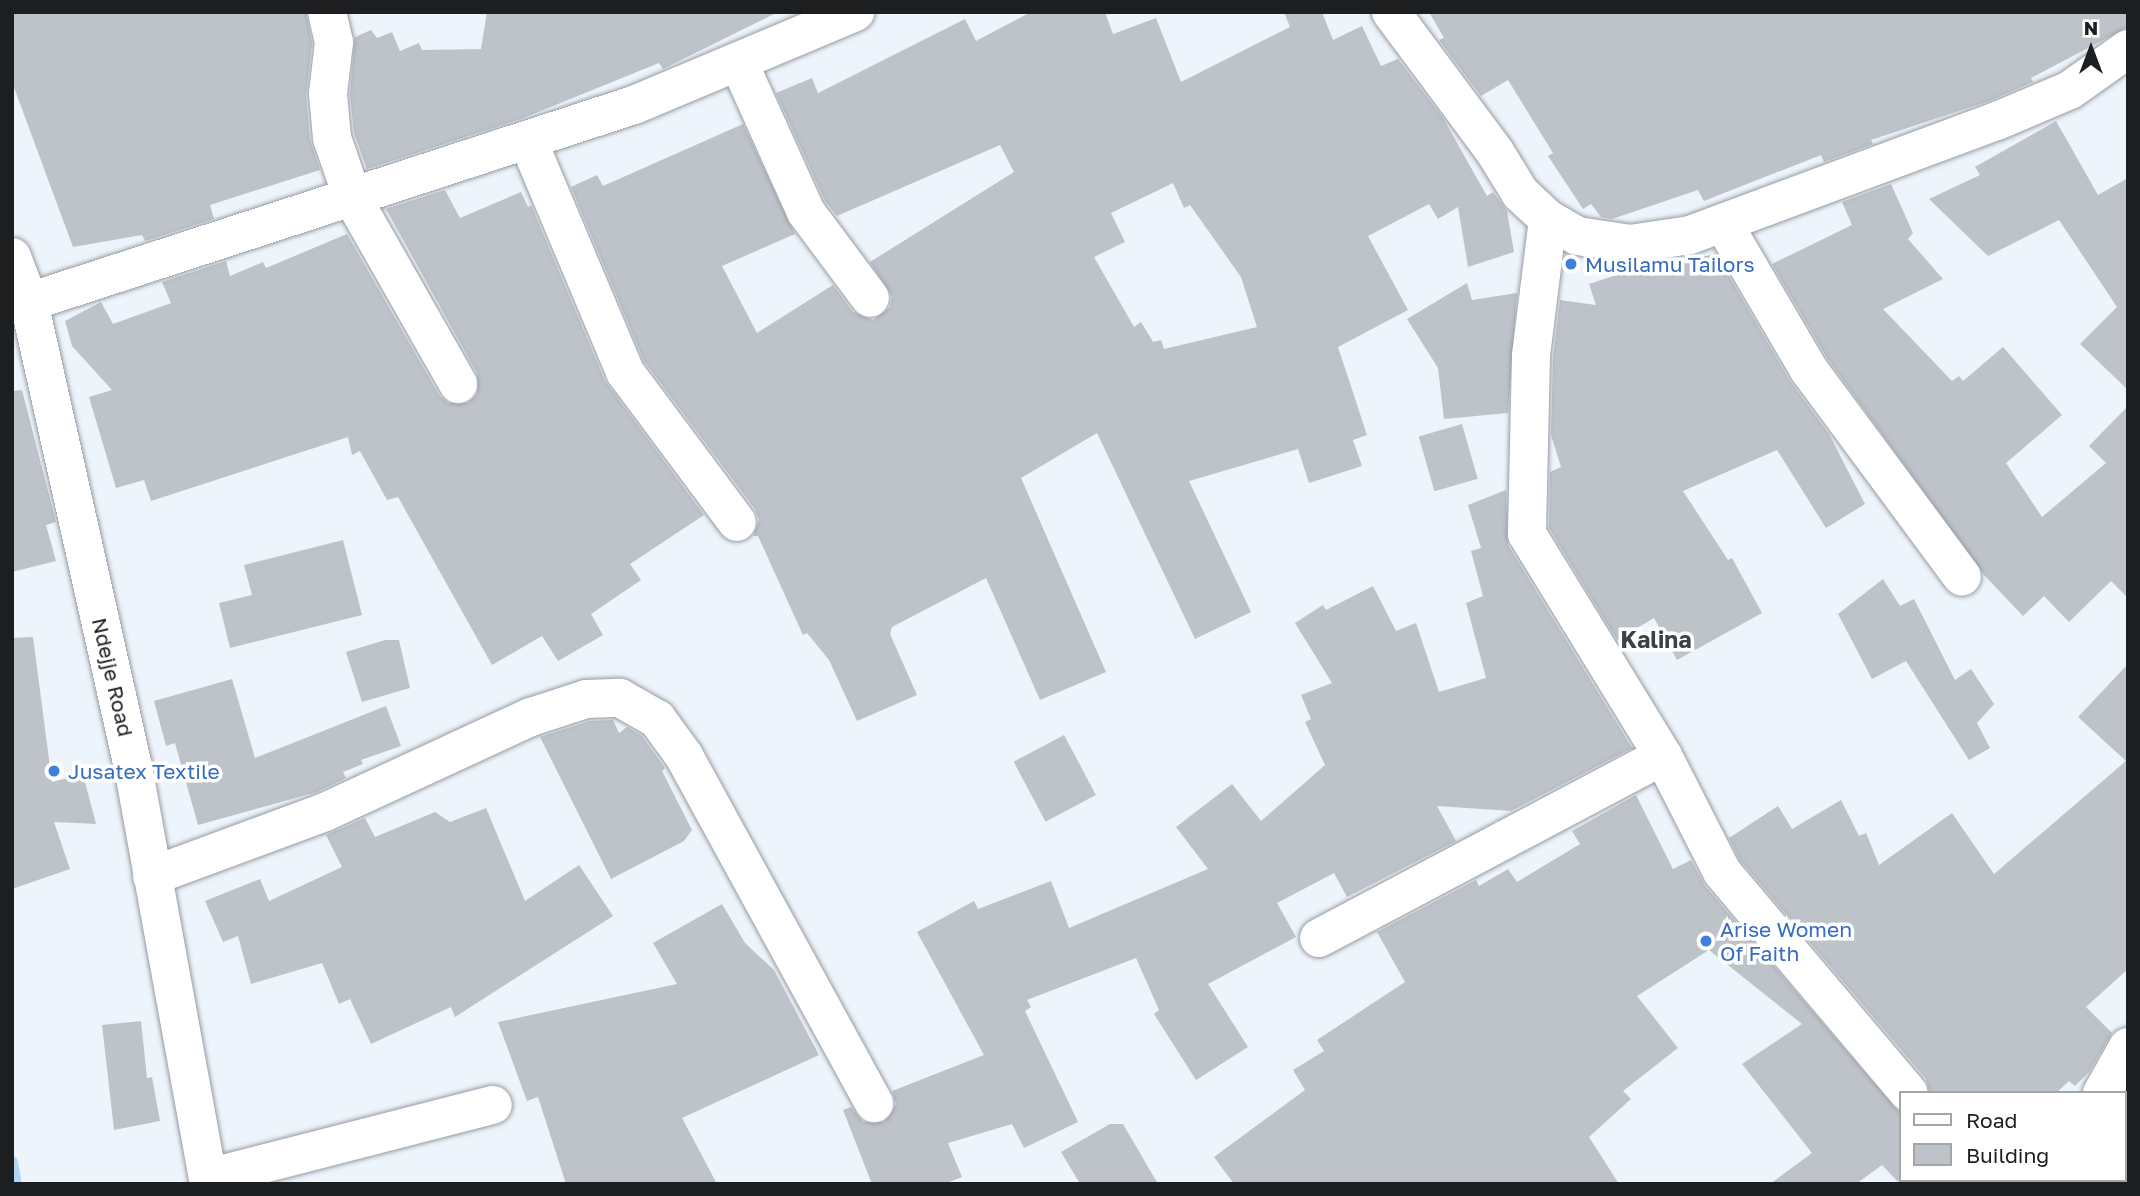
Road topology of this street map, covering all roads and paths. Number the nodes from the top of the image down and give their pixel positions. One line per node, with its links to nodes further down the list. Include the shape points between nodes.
1 (327, 12): 7 (street, via 334,42 328,94 332,138)
2 (855, 12): 5 (street)
3 (1391, 12): 8 (street, via 1520,193)
4 (2128, 49): 9 (street, via 2070,90)
5 (739, 63): 6 (street); 11 (street, via 806,212)
6 (528, 141): 7 (street); 14 (street, via 625,372)
7 (353, 199): 12 (street); 13 (street)
8 (1548, 219): 9 (street, via 1578,236 1630,244 1690,235); 16 (street, via 1531,356 1527,534)
9 (1723, 223): 15 (street, via 1809,370)
10 (12, 257): 12 (street, Ndejje Road)
11 (870, 298)
12 (29, 302): 17 (street, Ndejje Road, via 133,766)
13 (458, 384)
14 (737, 522)
15 (1962, 577)
16 (1663, 756): 18 (street); 20 (street, via 1722,872)
17 (152, 876): 22 (street, via 325,812 531,718 586,699 620,698 657,719 684,756); 24 (street, Ndejje Road)
18 (1319, 938)
19 (2128, 1047): 21 (street)
20 (1907, 1091)
21 (2103, 1091)
22 (874, 1103)
23 (493, 1105): 24 (street)
24 (209, 1181)

